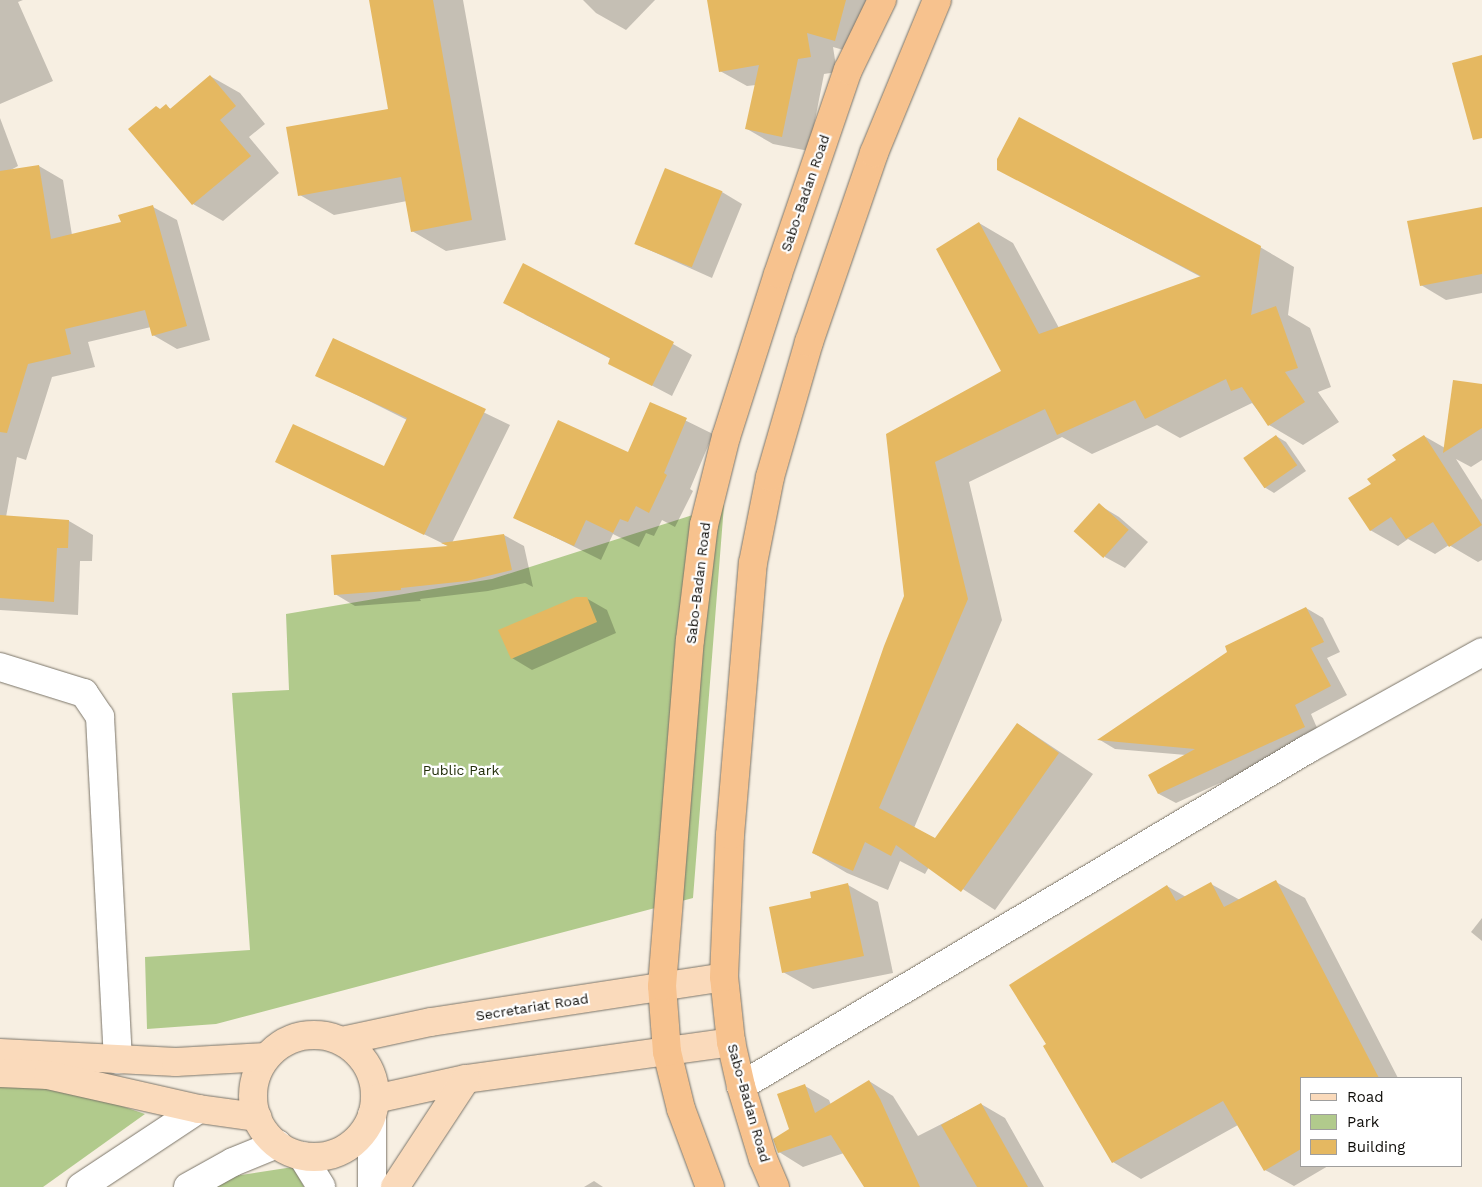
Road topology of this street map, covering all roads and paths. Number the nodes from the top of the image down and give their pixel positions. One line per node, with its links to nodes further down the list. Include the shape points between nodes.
1 (882, 0): 6 (highway, Sabo-Badan Road, via 848,70 778,274 726,436 704,525 690,640)
2 (937, 0): 5 (highway, Sabo-Badan Road, via 874,153 809,342 770,477 753,563 730,835)
3 (1482, 652): 15 (street, via 1299,754)
4 (0, 667): 12 (street, via 84,693 100,717)
5 (724, 977): 6 (main road, Secretariat Road); 8 (highway, Sabo-Badan Road)
6 (662, 986): 7 (main road, Secretariat Road, via 431,1022); 9 (highway, Sabo-Badan Road)
7 (342, 1041): 11 (main road, via 326,1036 293,1038); 16 (main road, via 366,1065)
8 (731, 1042): 9 (main road); 15 (highway, Sabo-Badan Road)
9 (667, 1052): 14 (main road); 26 (highway, Sabo-Badan Road, via 681,1109)
10 (0, 1053): 12 (main road)
11 (266, 1057): 12 (main road, via 176,1062); 18 (main road, via 256,1076 253,1097)
12 (118, 1060)
13 (0, 1073): 17 (main road, via 48,1075)
14 (466, 1079): 16 (main road); 25 (main road)
15 (741, 1086): 27 (highway, Sabo-Badan Road)
16 (373, 1107): 20 (main road, via 364,1131 344,1148 320,1157); 24 (street)
17 (199, 1109): 18 (main road); 21 (street)
18 (257, 1117): 19 (main road)
19 (277, 1144): 20 (main road); 22 (street, via 233,1162)
20 (302, 1156): 23 (street)
21 (81, 1187)
22 (188, 1187)
23 (321, 1187)
24 (372, 1187)
25 (394, 1187)
26 (710, 1187)
27 (775, 1187)

